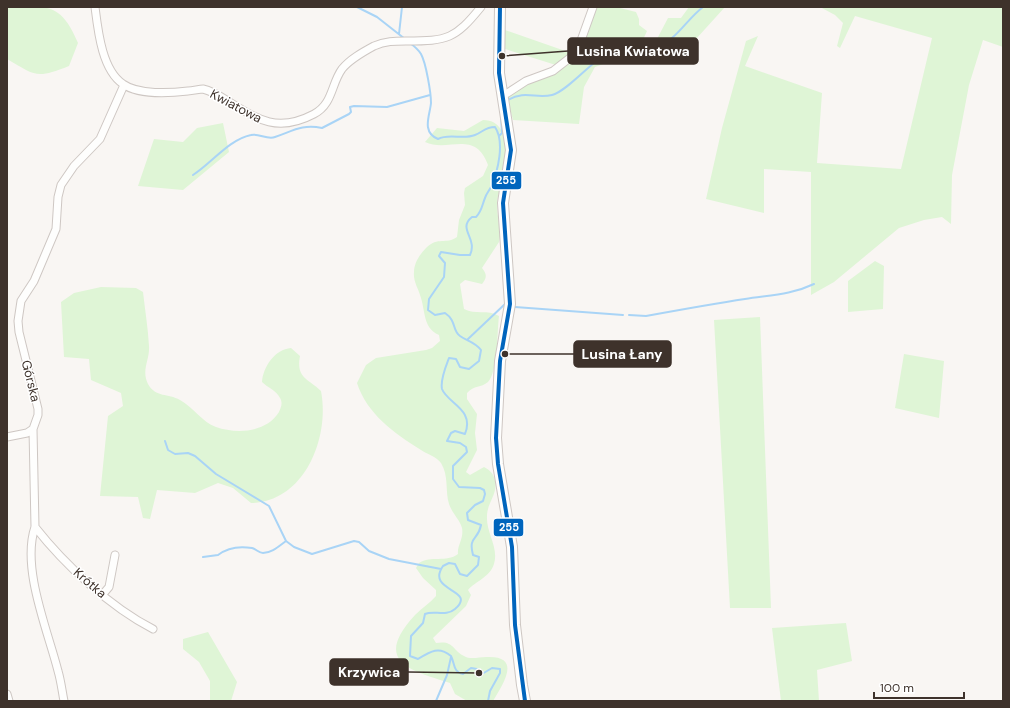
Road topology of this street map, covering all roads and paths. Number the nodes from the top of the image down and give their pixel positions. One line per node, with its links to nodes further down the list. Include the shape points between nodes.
1 (95, 7): 5 (street, via 107,65)
2 (481, 7): 5 (street, Kwiatowa, via 464,28 452,37 384,42 374,46 342,69 322,108 291,123 261,121 218,95 202,89 154,92)
3 (500, 7): 6 (street, via 499,69)
4 (592, 7): 6 (street, via 579,46 571,57 553,71 526,81)
5 (124, 85): 7 (street, Górska, via 100,140 74,166 61,185 53,239 34,281 21,300 19,332 38,409)
6 (503, 96): 16 (street, via 511,150 503,204 510,304 500,361 496,438 512,547 515,625)
7 (33, 429): 8 (street, via 27,433); 9 (street, Górska)
8 (7, 437)
9 (35, 527): 11 (street, Krótka, via 68,564); 15 (street, Górska, via 31,539 33,573 44,627 58,671)
10 (115, 555): 11 (street, via 109,587)
11 (103, 594): 12 (street, Krótka, via 133,619)
12 (154, 629)
13 (7, 694): 14 (street)
14 (9, 701)
15 (64, 701)
16 (526, 701)

